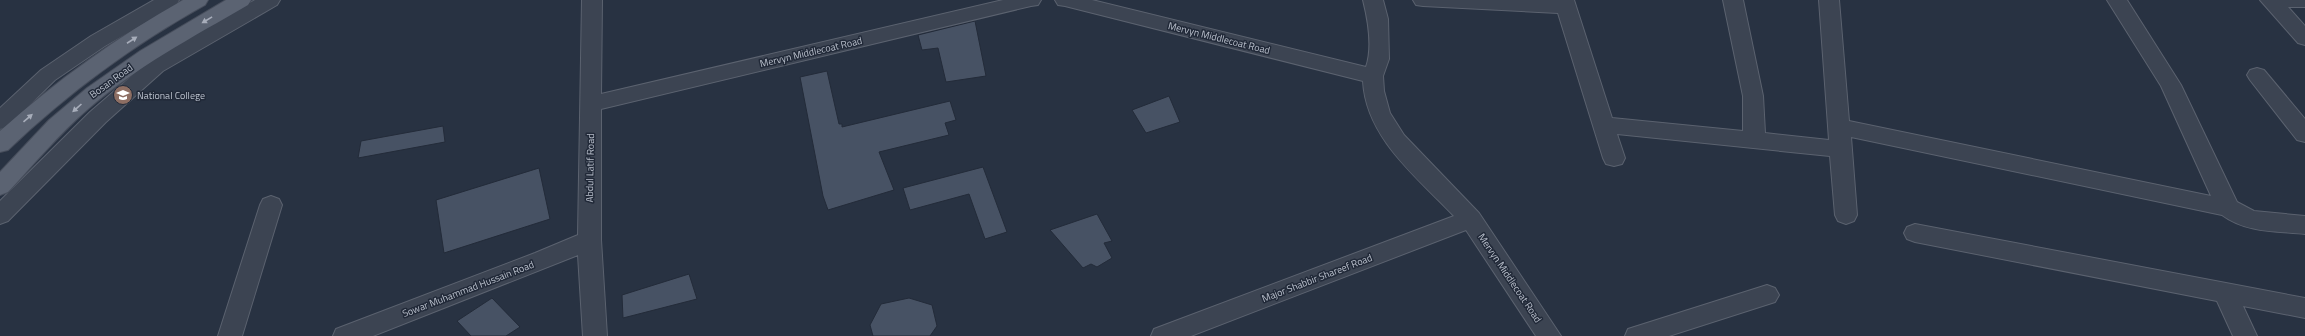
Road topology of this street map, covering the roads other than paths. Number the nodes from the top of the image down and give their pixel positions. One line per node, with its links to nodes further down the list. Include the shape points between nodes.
1 (168, 0): 20 (street, via 98,41 48,75)
2 (198, 0): 25 (main road, one-way to 2, via 26,119 80,76 169,16)
3 (241, 0): 28 (main road, Bosan Road, one-way to 28, via 160,46 93,93)
4 (270, 0): 31 (street, via 156,66 98,117)
5 (592, 0): 19 (street, Abdul Latif Road)
6 (1031, 0): 19 (street, Mervyn Middlecoat Road)
7 (1065, 0): 18 (street, Mervyn Middlecoat Road)
8 (1373, 0): 18 (street, via 1378,19 1379,59)
9 (1423, 0): 15 (street)
10 (1733, 0): 24 (street, via 1753,96 1752,128)
11 (1829, 0): 22 (street)
12 (2117, 0): 30 (street, via 2171,85)
13 (2271, 0): 14 (street); 16 (street)
14 (2305, 1)
15 (1565, 3): 21 (street)
16 (2305, 38)
17 (2257, 75): 23 (street)
18 (1373, 76): 33 (street, Mervyn Middlecoat Road, via 1380,114 1396,141)
19 (591, 104): 36 (street, Abdul Latif Road)
20 (0, 121)
21 (1604, 125): 24 (street); 27 (street)
22 (1838, 127): 26 (street); 30 (street)
23 (2305, 134)
24 (1757, 140): 26 (street)
25 (0, 144)
26 (1841, 149): 32 (street)
27 (1614, 158)
28 (0, 186)
29 (271, 205): 40 (street)
30 (2228, 208): 34 (street, via 2236,215 2247,219)
31 (0, 215)
32 (1846, 215)
33 (1471, 219): 43 (street, Major Shabbir Shareef Road); 44 (street, Mervyn Middlecoat Road)
34 (2305, 225)
35 (1915, 233): 37 (street)
36 (589, 240): 41 (street, Sowar Muhammad Hussain Road); 42 (street, Abdul Latif Road)
37 (2226, 294): 39 (street); 46 (street)
38 (1767, 295): 45 (street)
39 (2305, 308)
40 (230, 336)
41 (345, 336)
42 (595, 336)
43 (1163, 336)
44 (1549, 336)
45 (1637, 336)
46 (2245, 336)

